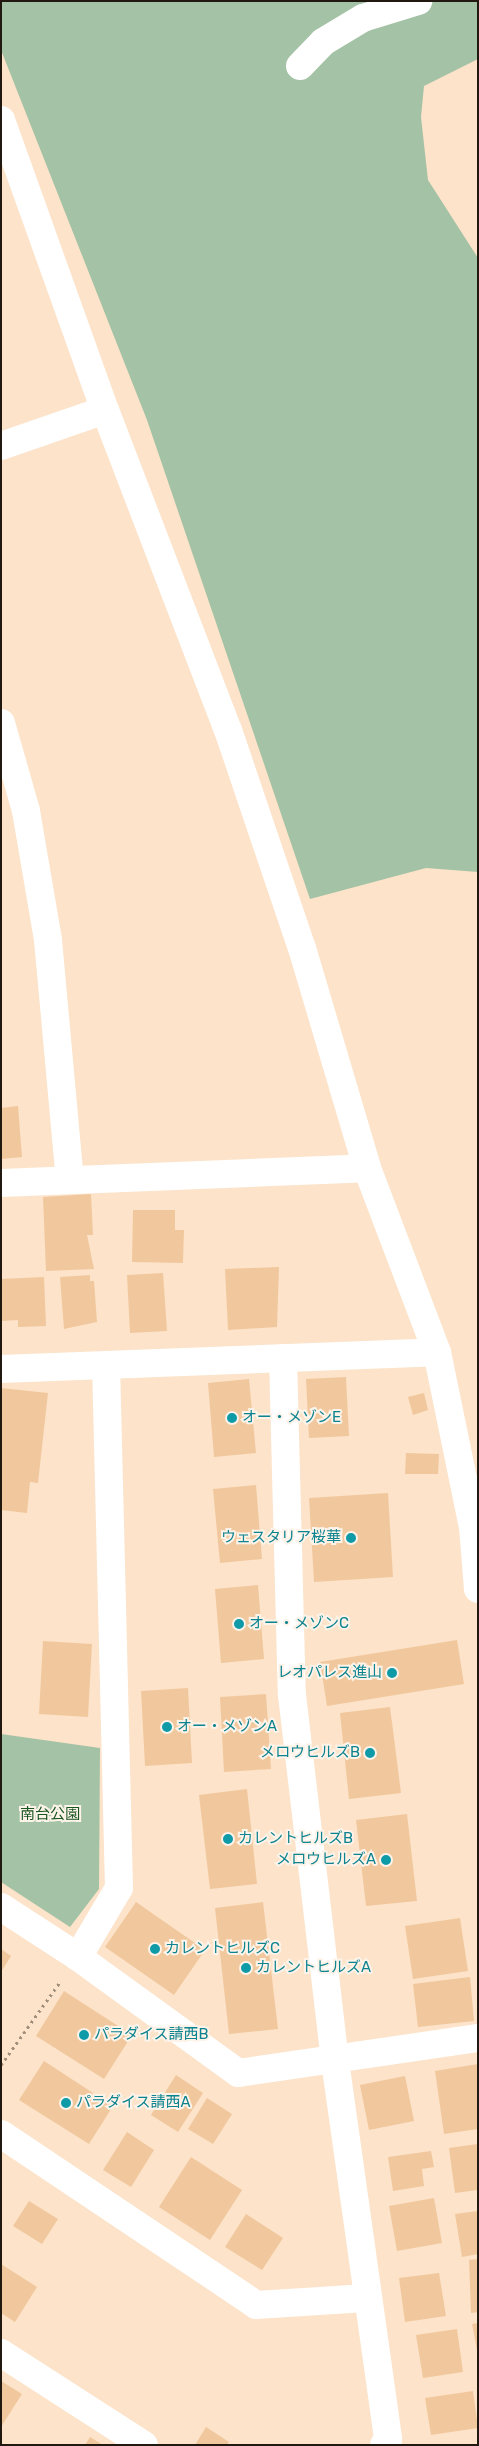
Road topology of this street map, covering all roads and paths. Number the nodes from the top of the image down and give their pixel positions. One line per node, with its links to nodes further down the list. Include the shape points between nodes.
1 (418, 1): 2 (street, via 363,18 323,42)
2 (300, 66)
3 (1, 120): 4 (street)
4 (105, 410): 5 (street); 7 (street, via 228,730 302,948)
5 (1, 446)
6 (1, 723): 8 (street, via 26,811 48,940)
7 (367, 1168): 8 (street); 10 (street)
8 (70, 1180): 9 (street)
9 (1, 1183)
10 (437, 1352): 11 (street); 14 (street, via 473,1527)
11 (283, 1358): 12 (street); 18 (street, via 292,1695)
12 (106, 1365): 13 (street); 16 (street, via 119,1888)
13 (1, 1369)
14 (478, 1589)
15 (1, 1907): 16 (street)
16 (78, 1956): 18 (street, via 238,2073); 19 (path)
17 (478, 2038): 18 (street)
18 (335, 2062): 21 (street)
19 (1, 2065)
20 (1, 2134): 21 (street, via 256,2305)
21 (366, 2298): 24 (street, via 388,2439)
22 (1, 2353): 23 (street)
23 (144, 2445)
24 (384, 2445)

